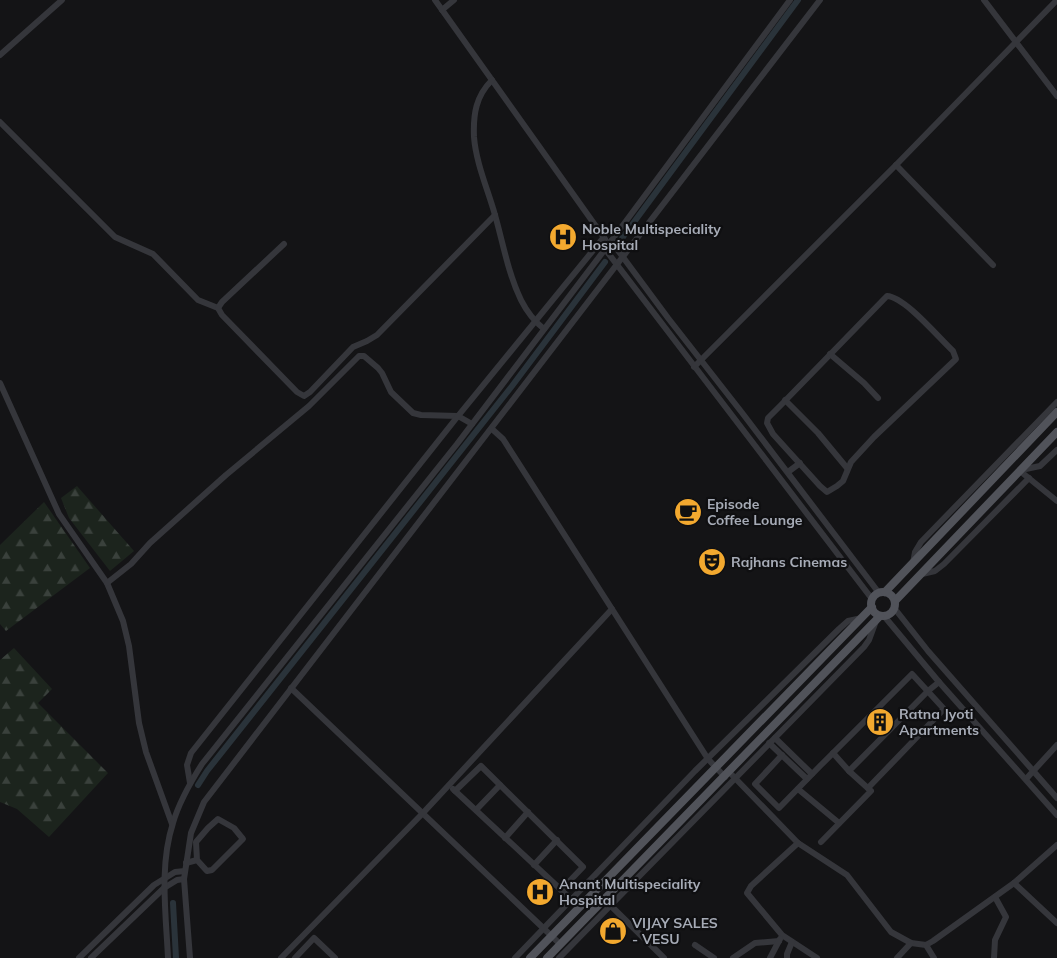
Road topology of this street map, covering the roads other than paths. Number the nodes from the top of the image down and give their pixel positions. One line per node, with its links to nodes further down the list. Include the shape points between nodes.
1 (62, 0): 10 (street)
2 (435, 0): 8 (street)
3 (454, 0): 8 (street)
4 (790, 0): 18 (street)
5 (820, 0): 19 (street)
6 (984, 0): 9 (street)
7 (1057, 0): 9 (street)
8 (442, 10): 11 (street)
9 (1016, 43): 12 (street); 14 (street)
10 (0, 55)
11 (492, 80): 15 (street, via 478,101 474,138); 16 (street)
12 (1057, 96)
13 (0, 122): 22 (street, via 115,237 153,254 198,300)
14 (896, 165): 21 (street); 26 (street)
15 (495, 215): 22 (street, via 377,334 353,347 307,395 297,392); 23 (street, via 511,274)
16 (604, 237): 18 (street); 23 (street)
17 (284, 244): 22 (street)
18 (608, 245): 19 (street); 20 (street); 24 (street)
19 (623, 257): 20 (street); 26 (street)
20 (617, 264): 27 (street); 36 (street)
21 (993, 265)
22 (218, 308)
23 (534, 322): 24 (street); 34 (street)
24 (544, 330): 35 (street)
25 (830, 354): 30 (street); 31 (street); 42 (street, via 887,296 892,296 904,302 956,356 953,363 889,422)
26 (701, 360): 27 (street); 40 (street)
27 (694, 367): 51 (street)
28 (0, 383): 29 (street)
29 (2, 390): 49 (street, via 59,514)
30 (878, 398)
31 (785, 400): 39 (street, via 767,423); 42 (street)
32 (1057, 402): 47 (street, via 922,542)
33 (1057, 412): 47 (main road)
34 (458, 416): 35 (street); 49 (street, via 413,413 391,392 382,372 364,356 359,356 309,406 226,475); 72 (street, via 191,753 187,765)
35 (472, 424): 72 (street)
36 (492, 429): 53 (street, via 503,439); 57 (street)
37 (1057, 432): 43 (main road)
38 (1057, 450): 43 (street, via 1040,466)
39 (790, 453): 40 (street); 41 (street)
40 (780, 462): 44 (street)
41 (800, 463): 42 (street, via 827,492 843,481); 44 (street)
42 (847, 468)
43 (1021, 471): 45 (street); 48 (main road)
44 (788, 472): 50 (street)
45 (1029, 478): 46 (street); 48 (street, via 944,564 935,571)
46 (1057, 500)
47 (913, 563): 50 (main road)
48 (922, 574): 52 (main road)
49 (108, 583): 84 (street, via 128,637 143,740)
50 (882, 592): 51 (main road); 52 (main road, via 892,595)
51 (872, 603): 54 (main road); 55 (main road)
52 (895, 605): 54 (main road, via 889,615); 67 (street, via 928,651)
53 (612, 609): 64 (street); 73 (street)
54 (880, 617): 56 (street); 59 (street, via 867,643); 69 (main road)
55 (862, 618): 64 (street, via 844,624); 65 (main road)
56 (939, 682): 58 (street); 71 (street)
57 (291, 688): 81 (street); 91 (street, via 204,802 191,833)
58 (928, 691): 62 (street, via 912,674); 66 (street); 75 (street, via 944,709)
59 (775, 738): 60 (street); 68 (street)
60 (769, 743): 63 (street); 69 (street)
61 (1057, 745): 67 (street)
62 (832, 753): 66 (street); 68 (street)
63 (782, 756): 70 (street); 76 (street, via 755,784 780,808)
64 (708, 759): 65 (street); 100 (street)
65 (716, 767): 69 (street); 104 (main road)
66 (849, 771): 75 (street)
67 (1034, 771): 71 (street); 78 (street)
68 (812, 774): 70 (street)
69 (729, 776): 88 (street); 101 (main road)
70 (807, 780): 76 (street)
71 (1026, 780): 82 (street)
72 (190, 783): 84 (street)
73 (449, 785): 77 (street); 81 (street)
74 (500, 785): 77 (street, via 481,766); 79 (street); 80 (street)
75 (868, 788): 83 (street, via 871,791)
76 (798, 789): 83 (street)
77 (455, 791): 79 (street)
78 (1057, 798)
79 (476, 810): 85 (street)
80 (528, 812): 85 (street); 86 (street)
81 (423, 813): 103 (street); 115 (street)
82 (1057, 815)
83 (839, 823): 87 (street)
84 (172, 824): 94 (street)
85 (505, 838): 92 (street)
86 (557, 840): 92 (street); 98 (street, via 583,867)
87 (821, 842)
88 (798, 843): 105 (street, via 747,893); 107 (street, via 841,870 887,929)
89 (1057, 845): 96 (street)
90 (197, 860): 90 (street, via 207,871 212,870 244,838 218,819 196,842); 91 (street)
91 (186, 863): 93 (street)
92 (534, 865): 98 (street)
93 (185, 871): 94 (street); 95 (street)
94 (165, 876): 97 (street); 111 (street)
95 (184, 879): 97 (street); 114 (street)
96 (1014, 883): 99 (street); 102 (street)
97 (164, 888): 112 (street); 113 (street)
98 (561, 890): 100 (street)
99 (995, 897): 110 (street); 130 (street, via 1006,917 995,940)
100 (571, 900): 103 (street)
101 (607, 902): 108 (main road); 121 (street); 122 (street)
102 (1057, 923)
103 (544, 928): 104 (street); 118 (street)
104 (552, 936): 108 (street); 119 (main road)
105 (781, 938): 106 (street); 124 (street, via 751,945); 125 (street)
106 (792, 942): 126 (street); 127 (street)
107 (911, 943): 110 (street); 128 (street)
108 (560, 944): 120 (main road)
109 (695, 945): 123 (street)
110 (926, 945): 129 (street)
111 (79, 958)
112 (91, 958)
113 (168, 958)
114 (190, 958)
115 (282, 958)
116 (295, 958): 117 (street, via 314,938)
117 (335, 958)
118 (515, 958)
119 (530, 958)
120 (547, 958)
121 (559, 958)
122 (664, 958)
123 (714, 958)
124 (733, 958)
125 (770, 958)
126 (787, 958)
127 (817, 958)
128 (898, 958)
129 (934, 958)
130 (994, 958)

